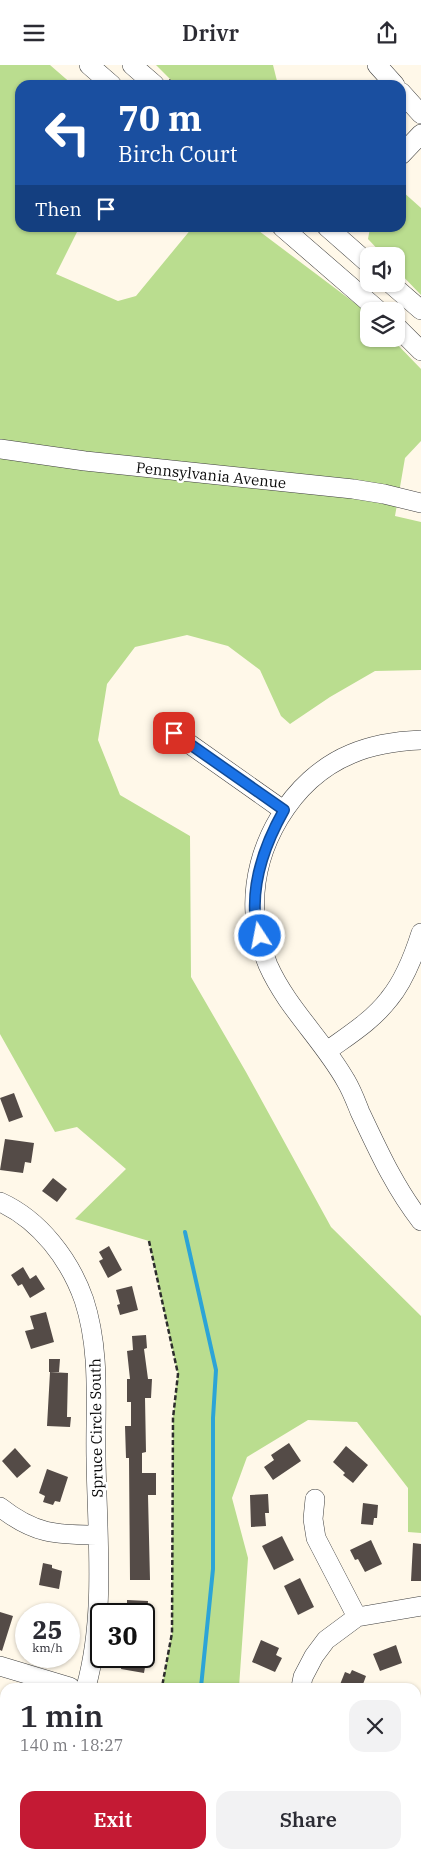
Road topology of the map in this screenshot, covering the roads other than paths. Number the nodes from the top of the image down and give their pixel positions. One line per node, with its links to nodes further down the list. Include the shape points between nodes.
1 (89, 65): 4 (street)
2 (132, 65): 5 (street)
3 (377, 65): 6 (street)
4 (106, 80)
5 (149, 80)
6 (390, 80)
7 (406, 98): 8 (street)
8 (421, 114)
9 (421, 134): 10 (street)
10 (406, 150)
11 (288, 232): 15 (street)
12 (348, 235): 13 (street)
13 (360, 252)
14 (400, 292): 16 (street)
15 (369, 302)
16 (421, 310)
17 (405, 335): 18 (street)
18 (421, 351)
19 (0, 449): 20 (street, Pennsylvania Avenue, via 353,489)
20 (421, 503)
21 (174, 733): 23 (street)
22 (421, 740): 23 (street, via 371,746 349,755 320,772)
23 (284, 810): 25 (street, via 262,859 255,913 268,963 280,989)
24 (421, 933): 25 (street, via 405,974 390,999 369,1021)
25 (327, 1051): 27 (street, via 347,1082 404,1199)
26 (0, 1202): 30 (street, Spruce Circle South, via 51,1241 84,1300 93,1339 96,1373)
27 (421, 1221)
28 (314, 1499): 32 (street, via 316,1538)
29 (0, 1507): 30 (street, via 38,1530 62,1535)
30 (97, 1535): 35 (street, Spruce Circle South, via 98,1627)
31 (421, 1606): 32 (street)
32 (357, 1617): 36 (street, via 326,1640)
33 (0, 1666): 34 (street)
34 (57, 1683)
35 (87, 1683)
36 (302, 1683)

